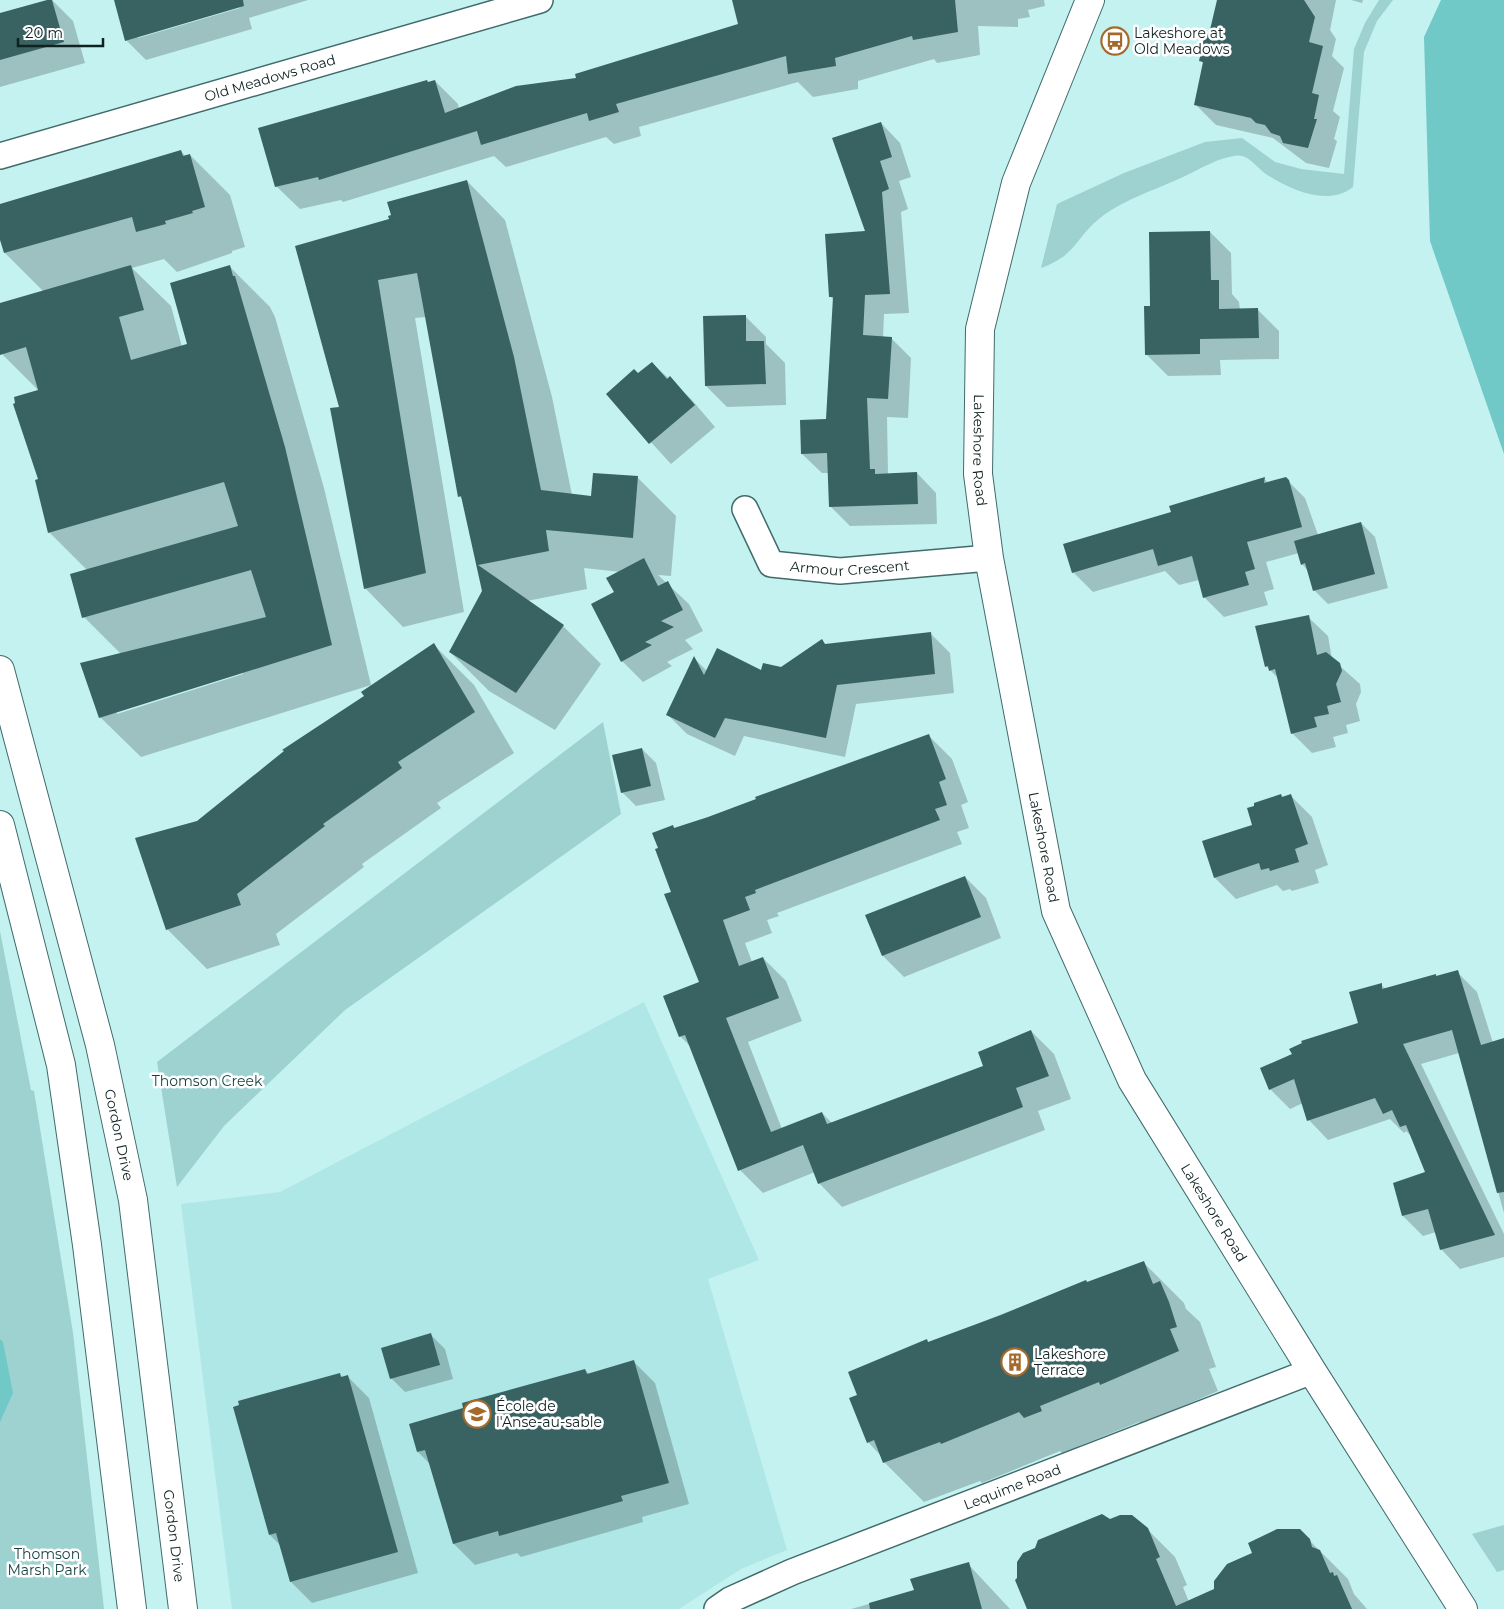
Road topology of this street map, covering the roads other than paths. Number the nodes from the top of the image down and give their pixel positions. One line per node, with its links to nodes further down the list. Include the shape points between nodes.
1 (540, 0): 3 (street, Old Meadows Road)
2 (1090, 0): 5 (main road, Lakeshore Road, via 1016,184 980,329 978,474)
3 (0, 156)
4 (745, 509): 5 (street, Armour Crescent, via 771,564 840,570)
5 (989, 558): 8 (main road, Lakeshore Road, via 1056,911 1132,1080)
6 (0, 670): 10 (main road, Gordon Drive, via 100,1046 133,1200)
7 (0, 825): 9 (main road, via 60,1065 87,1245)
8 (1312, 1371): 11 (street, Lequime Road, via 792,1572); 12 (main road, Lakeshore Road)
9 (132, 1609)
10 (184, 1609)
11 (716, 1609)
12 (1463, 1609)

